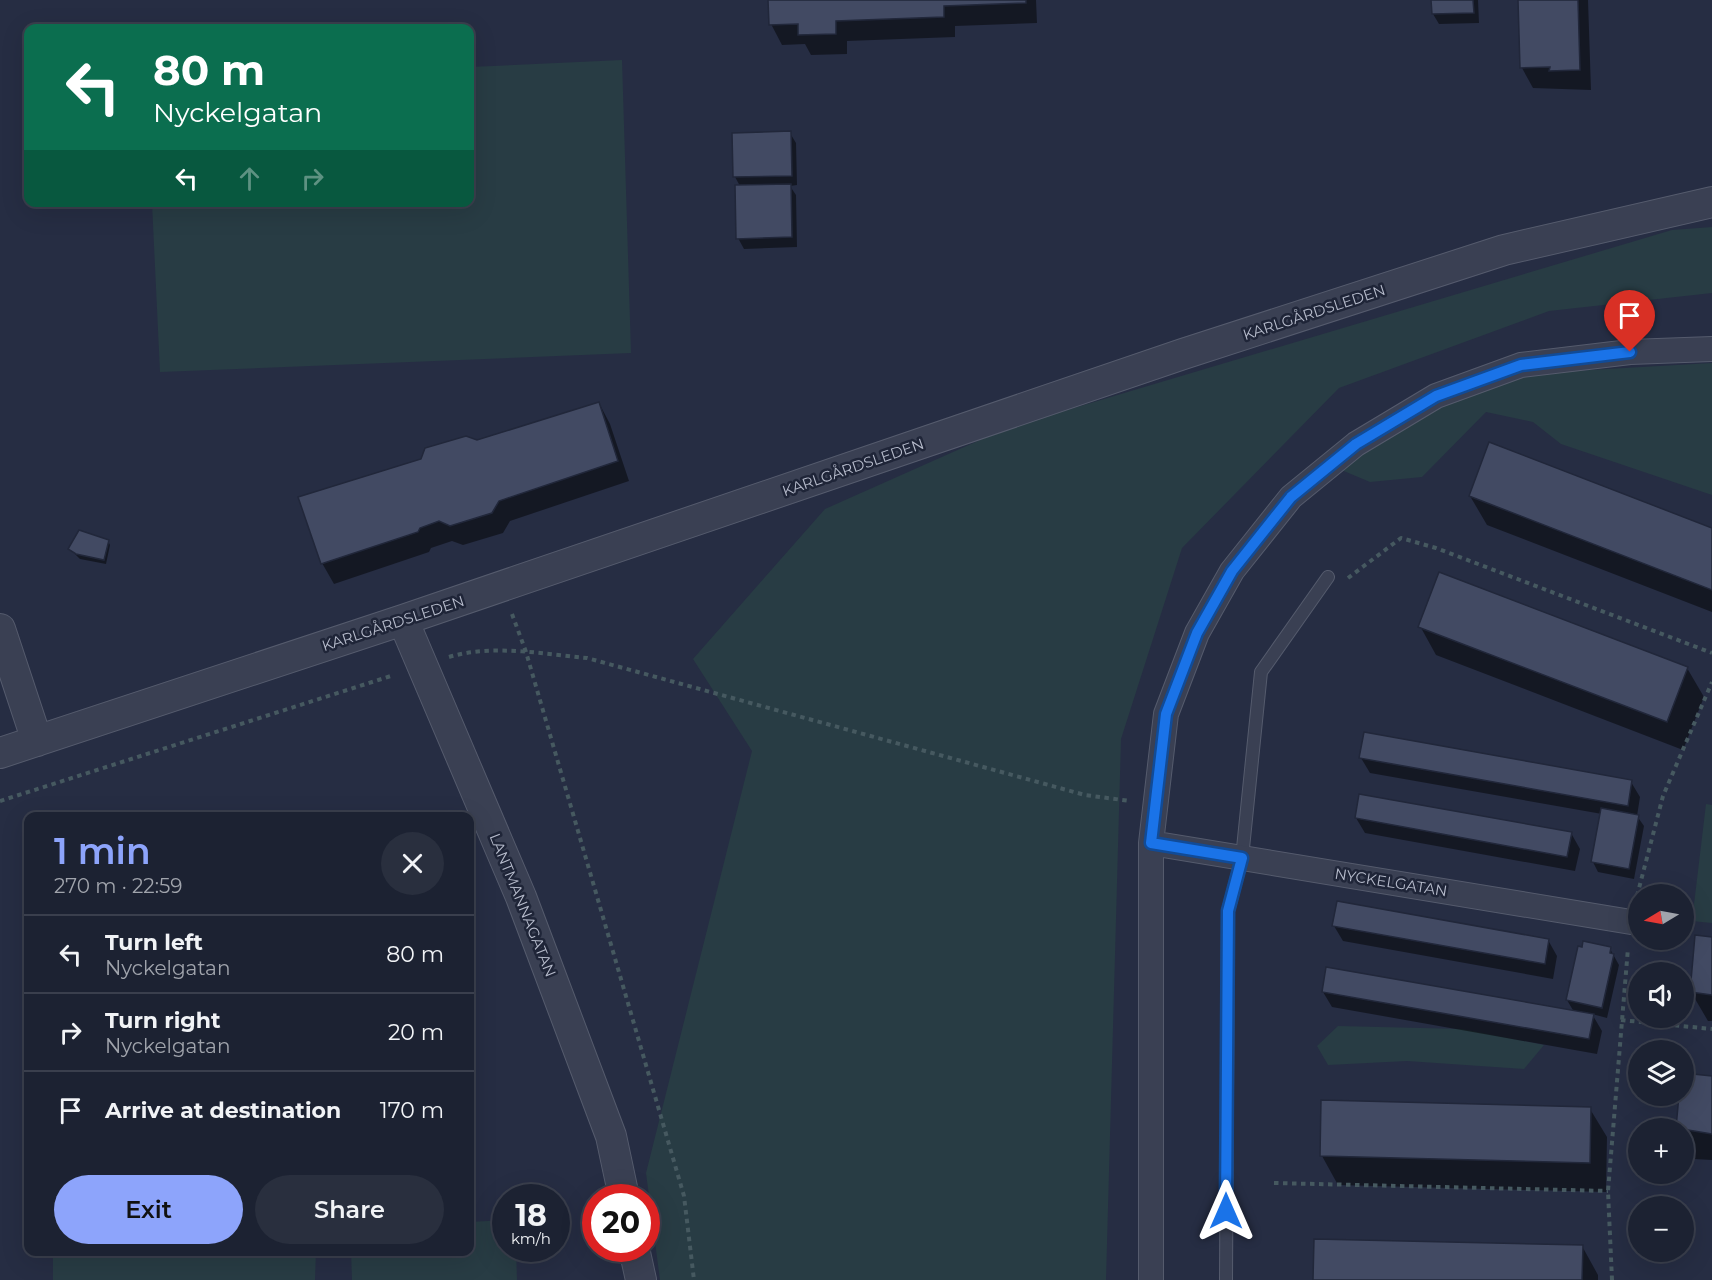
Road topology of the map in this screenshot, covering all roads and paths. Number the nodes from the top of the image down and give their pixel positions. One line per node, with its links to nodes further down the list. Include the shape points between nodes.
1 (1712, 202): 4 (street, KARLGÅRDSLEDEN, via 1504,250 1183,354)
2 (1712, 349): 14 (street, via 1630,352 1521,365 1436,396 1356,444 1291,497 1232,571 1197,633 1166,714)
3 (1329, 577): 8 (path, via 1349,578 1401,538); 16 (lane, via 1261,672)
4 (501, 586): 5 (street, KARLGÅRDSLEDEN); 7 (path)
5 (404, 620): 9 (street, LANTMANNAGATAN); 11 (street, KARLGÅRDSLEDEN)
6 (0, 628): 11 (street)
7 (526, 651): 9 (path, via 462,653); 14 (path, via 587,658 1085,795); 27 (path, via 684,1196)
8 (1712, 653)
9 (425, 665): 13 (path); 22 (street, LANTMANNAGATAN, via 521,897 611,1136)
10 (1712, 684): 17 (path, via 1663,796)
11 (37, 741): 12 (street, KARLGÅRDSLEDEN)
12 (0, 753)
13 (0, 801)
14 (1154, 805): 15 (street)
15 (1151, 843): 16 (street, NYCKELGATAN); 28 (street)
16 (1242, 858): 18 (street, NYCKELGATAN); 29 (lane, via 1228,911)
17 (1641, 884)
18 (1628, 922)
19 (1628, 950): 20 (path)
20 (1621, 1020): 21 (path); 24 (path)
21 (1712, 1029)
22 (621, 1184)
23 (1274, 1184): 24 (path)
24 (1608, 1191): 30 (path)
25 (637, 1262): 26 (street)
26 (641, 1280)
27 (694, 1280)
28 (1151, 1280)
29 (1226, 1280)
30 (1612, 1280)

